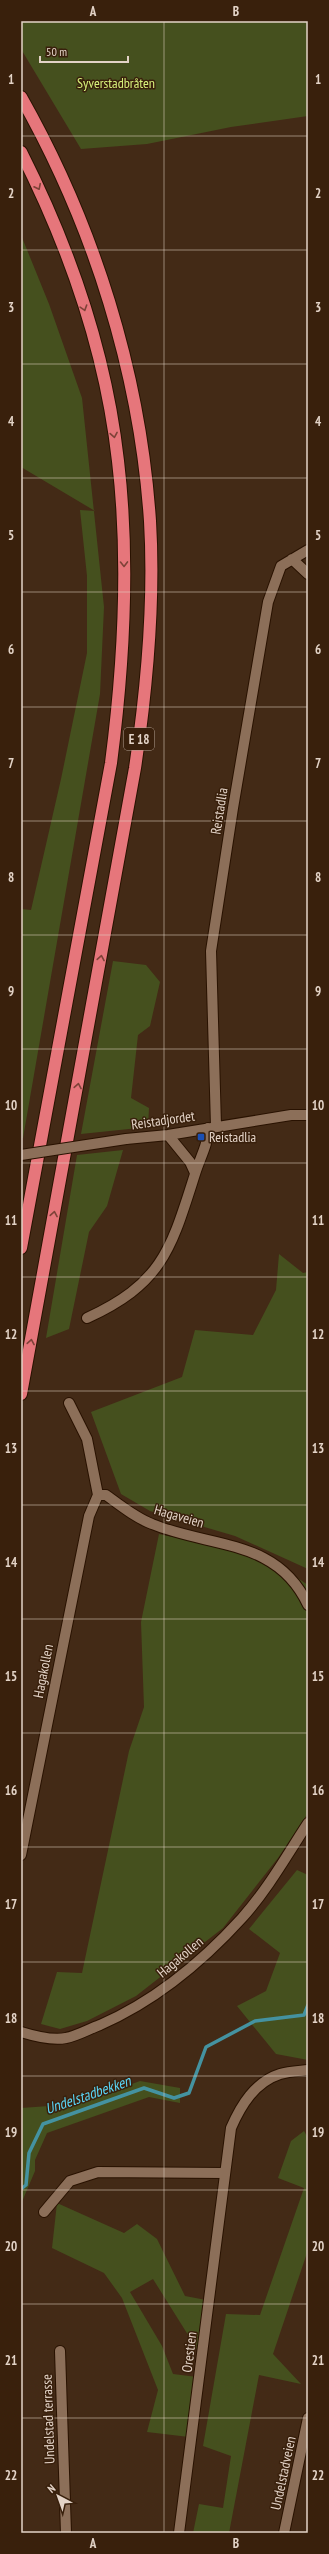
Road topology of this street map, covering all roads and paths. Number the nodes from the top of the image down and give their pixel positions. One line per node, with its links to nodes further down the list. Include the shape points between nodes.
1 (21, 97): 13 (highway, E 18, one-way to 1, via 135,768 145,702 151,580 150,522 143,455 115,321 93,252 66,186)
2 (21, 152): 11 (highway, E 18, one-way to 11, via 43,196 69,264 96,351 118,460 124,527 119,698 111,763)
3 (308, 550): 4 (street, Reistadlia)
4 (292, 559): 5 (street); 7 (street, Reistadlia, via 281,566 268,602 215,920 211,987)
5 (308, 574)
6 (308, 1114): 7 (street, Reistadjordet)
7 (212, 1127): 8 (street, Reistadjordet); 10 (street, Reistadlia)
8 (168, 1135): 9 (street, Reistadjordet, bridge); 10 (street, via 190,1162)
9 (21, 1155)
10 (195, 1173): 12 (street, Reistadlia, via 189,1198 162,1261 142,1286 115,1305)
11 (21, 1248)
12 (87, 1318)
13 (21, 1394)
14 (69, 1403): 15 (street, via 87,1439)
15 (98, 1495): 16 (street, Hagaveien, via 106,1496 153,1525 230,1544 269,1560 290,1577); 18 (street, Hagakollen, via 89,1516)
16 (308, 1605)
17 (308, 1823): 19 (street, Hagakollen, via 271,1881 243,1917 194,1965 152,1998 120,2016 66,2038 46,2038)
18 (21, 1855)
19 (21, 2032)
20 (308, 2070): 21 (street, Orestien, via 280,2074 260,2085 246,2099 231,2128)
21 (224, 2173): 22 (street, via 98,2172 70,2181); 26 (street, Orestien)
22 (44, 2212)
23 (60, 2352): 25 (street, Undelstad terrasse)
24 (308, 2418): 27 (street, Undelstadveien)
25 (66, 2533)
26 (179, 2533)
27 (284, 2533)

